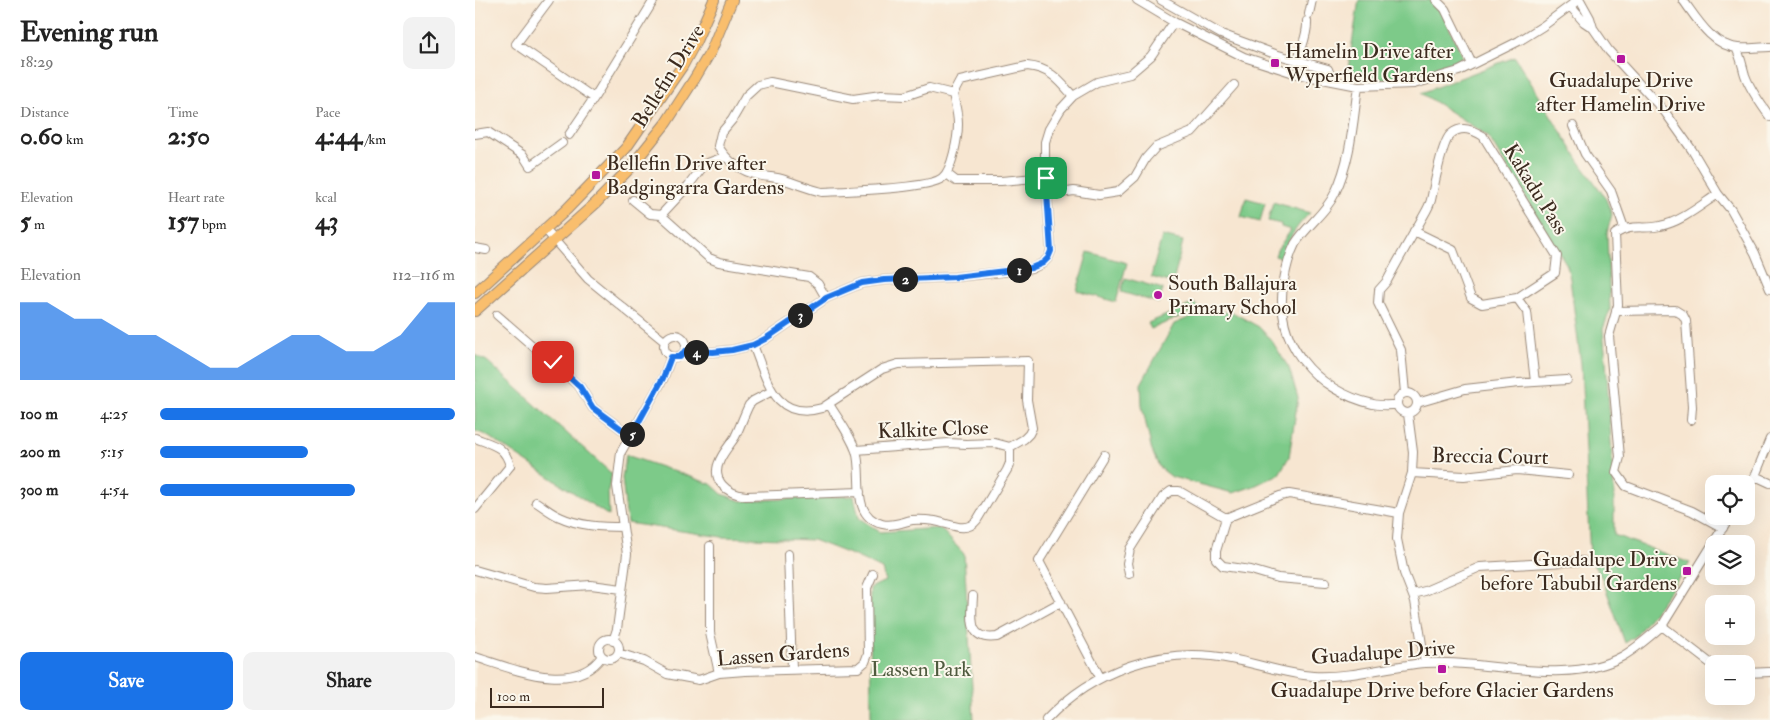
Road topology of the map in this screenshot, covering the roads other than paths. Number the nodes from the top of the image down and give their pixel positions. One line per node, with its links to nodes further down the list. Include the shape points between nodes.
1 (549, 0): 23 (street, via 516,44)
2 (654, 0): 23 (street)
3 (714, 0): 36 (main road, Bellefin Drive, via 683,65 626,148)
4 (732, 0): 39 (main road, Bellefin Drive, via 711,51 666,122 630,168)
5 (1137, 0): 12 (street)
6 (1161, 0): 16 (street, via 1221,34)
7 (1311, 0): 16 (street, via 1308,32)
8 (1436, 0): 17 (street, via 1445,9)
9 (1579, 0): 11 (street); 13 (street)
10 (1683, 0): 15 (street, via 1716,41)
11 (1570, 6): 13 (street); 17 (street, via 1519,41)
12 (1174, 22): 18 (street, via 1244,56 1297,74); 22 (street, via 1151,56 1130,74 1097,82)
13 (1593, 28): 32 (street, via 1609,51 1665,112)
14 (1770, 47): 15 (street)
15 (1737, 48): 24 (street, via 1752,90)
16 (1298, 60): 18 (street, via 1328,69)
17 (1472, 64): 20 (street, via 1414,84)
18 (1332, 81): 20 (street)
19 (1234, 85): 33 (street, via 1192,132 1156,147 1135,177 1118,192 1099,195 1074,191)
20 (1357, 86): 59 (street, via 1353,128 1335,195 1295,244 1286,272 1281,296 1283,323 1297,355 1339,393 1375,405)
21 (953, 94): 22 (street, via 960,81 1027,66 1038,67 1054,75); 29 (street, via 929,88 905,96 853,98 770,82 758,84 721,133 718,146); 30 (street, via 958,131)
22 (1073, 96): 31 (street, via 1061,109 1047,136)
23 (594, 98): 27 (street)
24 (1770, 117)
25 (1573, 126): 37 (street, via 1585,154 1611,191)
26 (475, 134): 28 (street, via 488,132 523,155 530,166)
27 (569, 135)
28 (561, 143)
29 (724, 157): 30 (street, via 740,169 822,192 918,185 940,180); 35 (street, via 705,164)
30 (947, 174): 31 (street, via 956,181)
31 (1046, 178): 33 (street)
32 (1718, 194): 37 (street, via 1659,227); 42 (street, via 1731,210 1755,253)
33 (1047, 195): 44 (street, via 1051,251 1048,258 1037,266 955,277 862,283)
34 (633, 200): 35 (street, via 650,214)
35 (661, 215): 44 (street, via 709,258 809,277 818,284)
36 (544, 228): 39 (street); 43 (main road, Bellefin Drive)
37 (1624, 228): 47 (street, via 1615,234)
38 (1414, 231): 45 (street, via 1453,250 1471,298 1482,304); 45 (street, Kakadu Pass, via 1430,202 1437,169 1450,134 1466,129 1483,136 1557,256 1555,273); 56 (street, via 1379,290 1378,303 1401,350)
39 (555, 240): 46 (main road, Bellefin Drive); 49 (street, via 588,279)
40 (475, 248): 41 (street)
41 (486, 250)
42 (1770, 289)
43 (475, 293)
44 (826, 298): 50 (street)
45 (1517, 298): 54 (street, via 1527,312)
46 (475, 311)
47 (1616, 311): 61 (street, via 1675,310 1683,315 1692,397); 79 (street, via 1609,336 1620,456 1616,472 1626,486 1692,511)
48 (497, 315): 62 (street, via 580,387 593,408)
49 (664, 341): 51 (street, via 674,335 681,337 686,343); 52 (street, via 663,349)
50 (753, 345): 51 (street, via 713,352); 55 (street)
51 (685, 351): 52 (street, via 680,357)
52 (671, 357): 62 (street)
53 (1567, 380): 54 (street)
54 (1535, 382): 57 (street, via 1465,389)
55 (772, 391): 58 (street, via 780,403 795,410 813,411); 72 (street, via 749,405 735,437 720,459 714,475 722,486 738,496)
56 (1405, 393): 57 (street, via 1412,394); 59 (street, via 1397,398)
57 (1417, 403): 60 (street, via 1414,411)
58 (829, 404): 65 (street, Kalkite Close, via 881,369 898,364 1028,361 1027,400 1032,428 1024,439); 66 (street)
59 (1396, 405): 60 (street, via 1400,412)
60 (1408, 414): 68 (street)
61 (1691, 420)
62 (631, 436): 78 (street, via 621,452 617,486)
63 (475, 438): 74 (street, via 500,448 510,466)
64 (1770, 439): 70 (street)
65 (1010, 448): 66 (street, Kalkite Close, via 995,443 949,443); 72 (street, Kalkite Close, via 1007,470 971,526 964,528 923,520 882,524 864,511)
66 (856, 450): 72 (street, Kalkite Close)
67 (1105, 455): 90 (street, via 1039,561)
68 (1412, 473): 69 (street, Breccia Court, via 1464,476 1517,470); 75 (street)
69 (1569, 475)
70 (1755, 476): 71 (street)
71 (1770, 483)
72 (860, 492)
73 (536, 502): 78 (street, via 559,517 577,523)
74 (475, 509)
75 (1399, 513): 76 (street, via 1289,494); 88 (street, via 1399,554)
76 (1226, 518): 85 (street, via 1179,491 1171,491 1163,497 1130,549); 86 (street, via 1216,551 1216,559 1223,566 1278,578)
77 (1725, 525): 79 (street, Guadalupe Drive)
78 (623, 527): 87 (street, via 627,554)
79 (1723, 528): 91 (street, Guadalupe Drive)
80 (710, 546): 100 (street, via 710,633)
81 (788, 554): 98 (street)
82 (1583, 562): 88 (street, via 1480,567)
83 (475, 570): 87 (street, via 534,587 591,585)
84 (873, 574): 98 (street, Lassen Gardens, via 867,588 868,654 865,662 858,668)
85 (1129, 574)
86 (1326, 582)
87 (622, 589): 92 (street)
88 (1413, 594): 97 (street)
89 (973, 596): 90 (street, via 971,623 976,632 986,638 997,637)
90 (1061, 602): 102 (street)
91 (1662, 626): 96 (street); 97 (street, Guadalupe Drive, via 1623,656 1590,668 1552,671)
92 (613, 640): 93 (street); 94 (street, via 600,644)
93 (618, 653): 94 (street, via 611,659); 100 (street, Lassen Gardens, via 681,678 699,680)
94 (602, 656): 95 (street, via 589,669 565,678 531,674)
95 (475, 657)
96 (1705, 659)
97 (1425, 663): 102 (street, Guadalupe Drive, via 1331,677 1289,674 1217,656 1182,655 1159,657)
98 (792, 668): 100 (street, Lassen Gardens)
99 (1770, 672): 101 (street)
100 (719, 673)
101 (1755, 673)
102 (1100, 677): 103 (street, Guadalupe Drive, via 1058,707)
103 (1046, 720)

